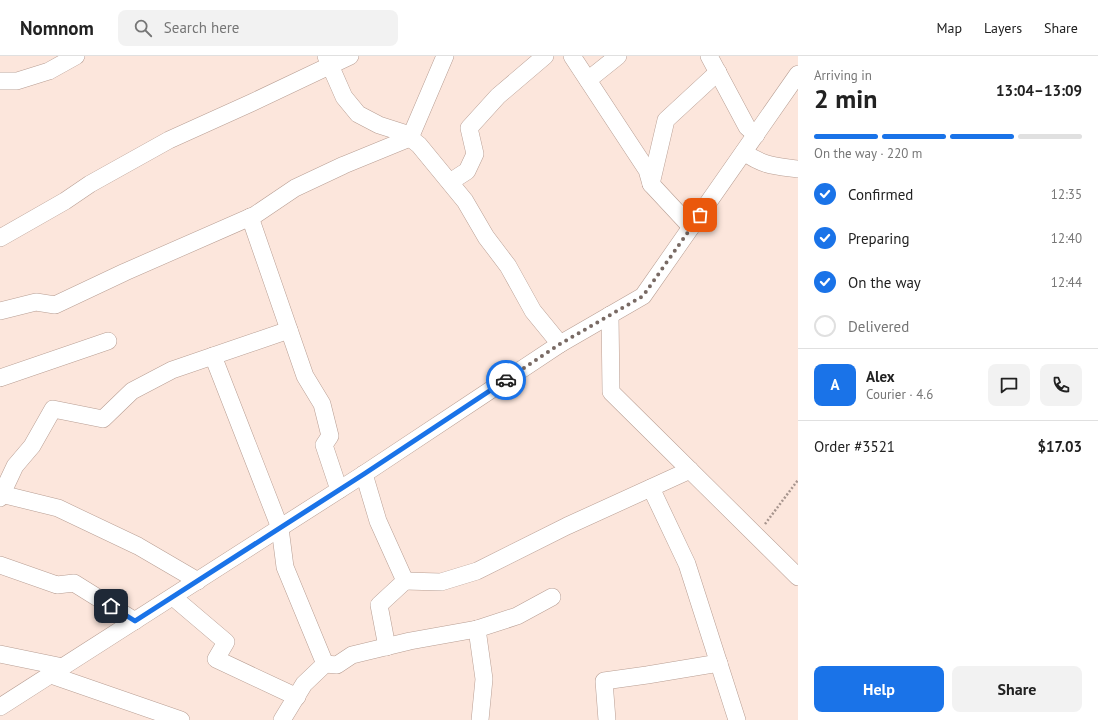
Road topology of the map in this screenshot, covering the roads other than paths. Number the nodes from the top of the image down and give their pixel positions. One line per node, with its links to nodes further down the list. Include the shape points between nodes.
1 (76, 56): 12 (street, via 49,71 17,81)
2 (350, 56): 8 (street)
3 (445, 56): 14 (street)
4 (544, 56): 17 (street, via 498,96 469,128 474,154 467,170)
5 (572, 56): 11 (street)
6 (618, 56): 11 (street)
7 (709, 56): 9 (street)
8 (328, 61): 14 (street, via 344,97 358,114 379,126 404,132); 21 (street, via 170,140)
9 (718, 72): 13 (street, via 747,127); 18 (street, via 666,120)
10 (798, 74): 13 (street)
11 (588, 80): 18 (street, via 647,170)
12 (0, 81)
13 (756, 135): 15 (street)
14 (410, 138): 17 (street); 19 (street, via 295,188)
15 (744, 152): 16 (street, via 756,161 768,165); 20 (street)
16 (798, 169)
17 (450, 182): 26 (street, via 508,266 533,311)
18 (651, 184): 20 (street)
19 (250, 218): 22 (street, via 55,305 36,302); 24 (street)
20 (691, 227): 23 (street, via 643,296)
21 (0, 238)
22 (0, 311)
23 (610, 315): 26 (street); 29 (street, via 611,392)
24 (289, 330): 27 (street); 32 (street, via 305,376 322,404 330,436 324,445)
25 (108, 341): 28 (street)
26 (560, 344): 30 (street)
27 (213, 356): 33 (street, via 172,370 132,391 103,419 53,409 32,446 15,466); 34 (street)
28 (0, 378)
29 (690, 470): 31 (street); 36 (street)
30 (364, 474): 32 (street); 38 (street, via 378,521)
31 (651, 488): 38 (street, via 567,526 478,571 441,582); 45 (street, via 687,564)
32 (339, 490): 34 (street)
33 (1, 496): 37 (street, via 58,508 138,546)
34 (280, 528): 37 (street); 46 (street, via 286,567)
35 (0, 565): 41 (street, via 57,585 74,583)
36 (798, 577)
37 (198, 581): 39 (street)
38 (405, 581): 43 (street, via 379,605)
39 (173, 597): 41 (street); 48 (street, via 226,642 216,659)
40 (552, 597): 42 (street, via 517,616)
41 (135, 621): 47 (street)
42 (477, 629): 43 (street); 52 (street, via 484,679)
43 (386, 647): 46 (street, via 352,655 337,665)
44 (0, 654): 47 (street)
45 (719, 663): 53 (street, via 604,681); 54 (street)
46 (325, 664): 48 (street, via 304,684)
47 (57, 671): 49 (street); 50 (street)
48 (297, 697): 51 (street)
49 (0, 707)
50 (181, 720)
51 (282, 720)
52 (480, 720)
53 (607, 720)
54 (737, 720)

